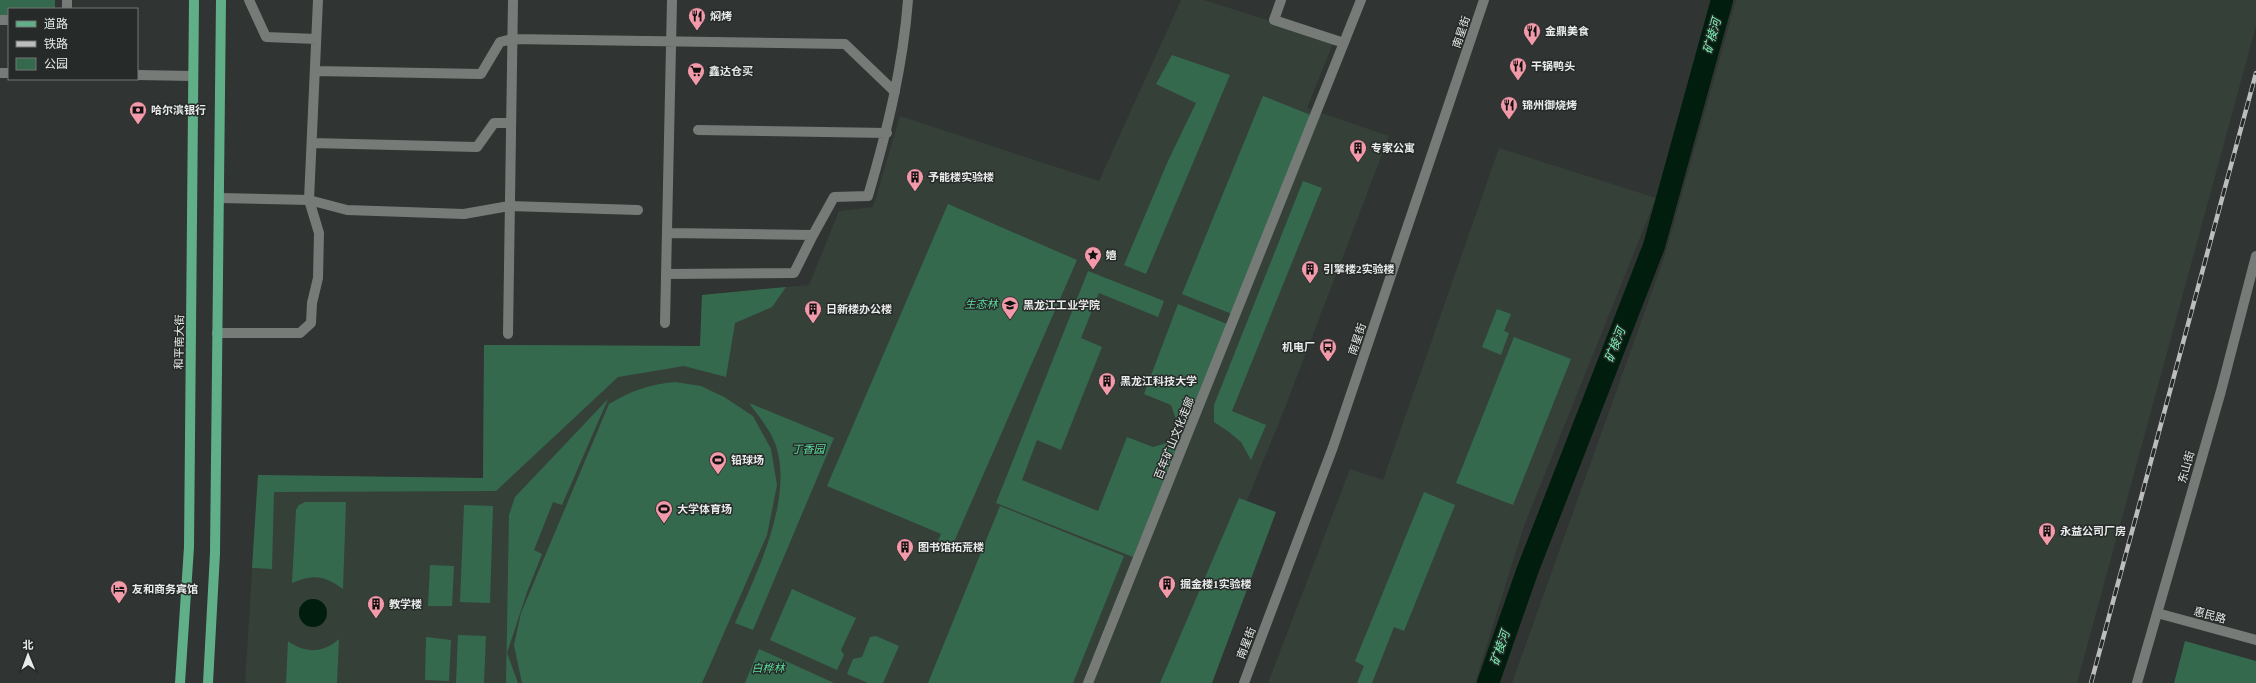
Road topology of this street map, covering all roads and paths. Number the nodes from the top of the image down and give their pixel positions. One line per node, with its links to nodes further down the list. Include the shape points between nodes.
1 (194, 0): 17 (main road, 和平南大街)
2 (221, 0): 23 (main road)
3 (249, 0): 11 (street, via 266,37)
4 (318, 0): 11 (street)
5 (513, 0): 12 (street)
6 (672, 0): 13 (street)
7 (908, 0): 18 (street, via 905,45)
8 (1281, 0): 14 (street, via 1274,20)
9 (1361, 0): 14 (street, 百年矿山文化走廊)
10 (1484, 0): 39 (street, 南星街, via 1333,447)
11 (316, 39): 15 (street)
12 (512, 39): 13 (street); 15 (street, via 500,42 481,74); 19 (street)
13 (671, 42): 18 (street, via 845,44); 27 (street)
14 (1344, 43): 38 (street, 百年矿山文化走廊)
15 (315, 71): 22 (street)
16 (138, 75): 17 (street)
17 (193, 76): 36 (main road, 和平南大街, via 189,547)
18 (895, 92): 21 (street)
19 (511, 123): 22 (street, via 494,124 477,147); 25 (street)
20 (698, 130): 21 (street)
21 (887, 133): 28 (street, via 868,196 834,197)
22 (312, 144): 24 (street)
23 (219, 198): 24 (street); 32 (main road)
24 (309, 200): 25 (street, via 347,210 464,214); 32 (street, via 319,233 318,278 312,303 311,323 300,333)
25 (509, 206): 26 (street); 33 (street)
26 (638, 210)
27 (668, 233): 28 (street); 30 (street)
28 (813, 235): 30 (street, via 794,274)
29 (2256, 256): 34 (street, 东山街, via 2221,391)
30 (667, 274): 31 (street)
31 (665, 323)
32 (217, 333): 37 (main road, via 215,553)
33 (508, 334)
34 (2157, 613): 35 (street, 惠民路); 40 (street, 东山街)
35 (2256, 640)
36 (180, 683)
37 (208, 683)
38 (1088, 683)
39 (1244, 683)
40 (2137, 683)

